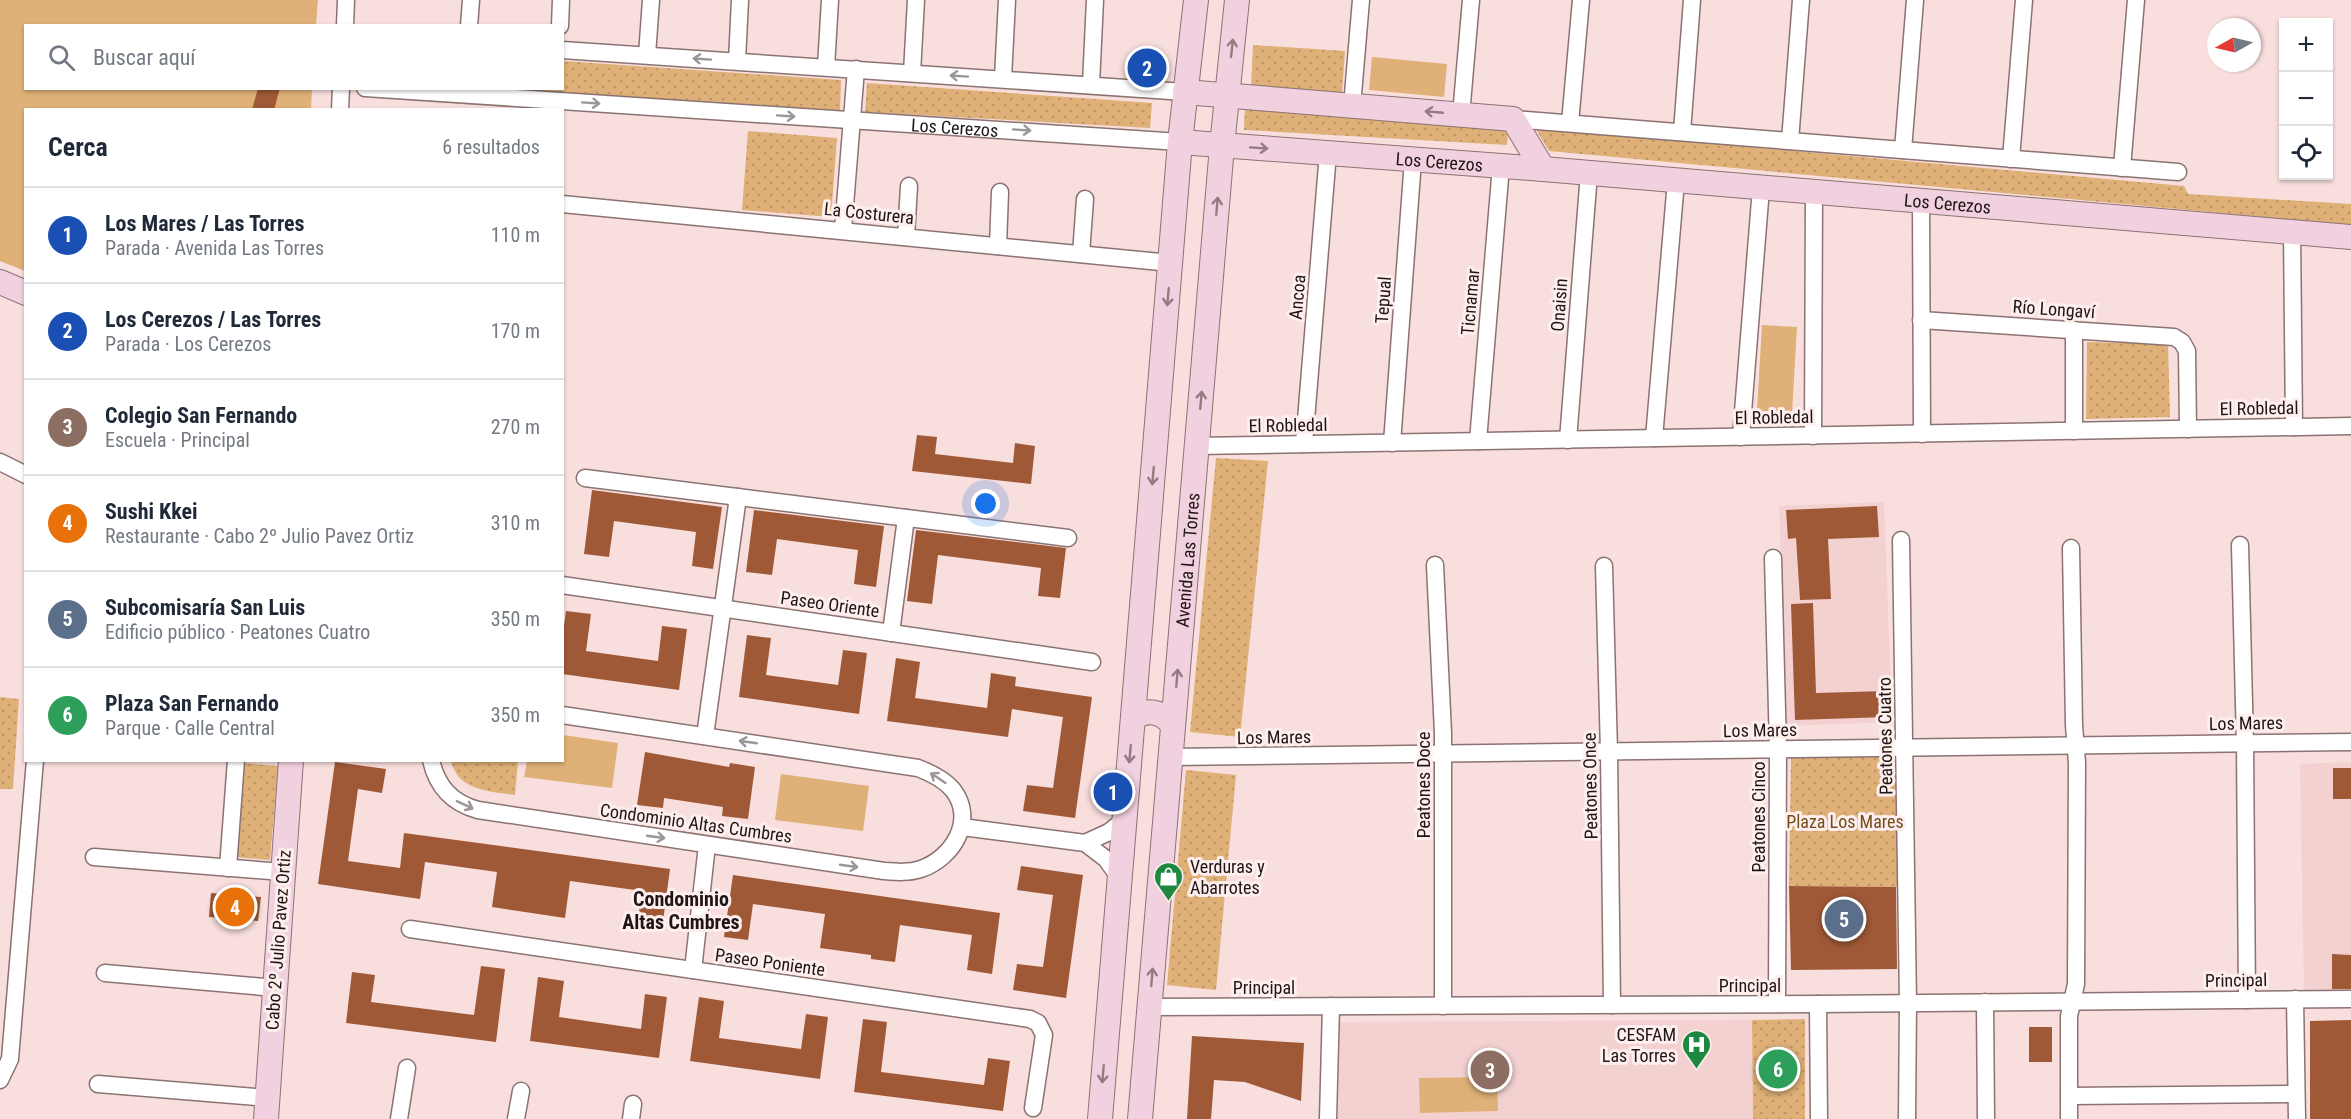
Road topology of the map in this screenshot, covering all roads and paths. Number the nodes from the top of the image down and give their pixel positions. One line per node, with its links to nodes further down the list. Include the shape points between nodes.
1 (346, 0): 20 (street)
2 (471, 0): 21 (street)
3 (561, 0): 22 (street)
4 (651, 0): 24 (street)
5 (740, 0): 25 (street)
6 (831, 0): 26 (street)
7 (916, 0): 28 (street)
8 (1007, 0): 29 (street)
9 (1095, 0): 30 (street)
10 (1196, 0): 33 (main road)
11 (1237, 0): 34 (main road, Avenida Las Torres, one-way to 11)
12 (1361, 0): 36 (street)
13 (1471, 0): 38 (street)
14 (1581, 0): 41 (street)
15 (1692, 0): 42 (street)
16 (1802, 0): 43 (street)
17 (1915, 0): 46 (street)
18 (2024, 0): 48 (street)
19 (2136, 0): 51 (street)
20 (345, 24)
21 (469, 24)
22 (560, 24)
23 (564, 50): 24 (street)
24 (648, 55): 25 (street, one-way to 24)
25 (736, 61): 26 (street)
26 (826, 67): 27 (street)
27 (856, 69): 28 (street); 40 (street)
28 (912, 73): 29 (street, one-way to 28)
29 (1003, 78): 30 (street)
30 (1091, 84): 33 (street)
31 (341, 90): 37 (street)
32 (375, 90): 35 (street, Los Cerezos)
33 (1185, 92): 34 (main road); 44 (main road)
34 (1227, 96): 36 (main road); 45 (main road, Avenida Las Torres)
35 (431, 101): 40 (street, Los Cerezos, one-way to 40)
36 (1352, 106): 38 (main road, one-way to 36)
37 (340, 108)
38 (1461, 115): 39 (main road)
39 (1514, 119): 41 (street); 52 (main road)
40 (852, 120): 44 (street, Los Cerezos, one-way to 44); 63 (street)
41 (1570, 123): 42 (street)
42 (1682, 132): 43 (street)
43 (1790, 141): 46 (street)
44 (1180, 142): 45 (main road, Los Cerezos); 69 (main road)
45 (1222, 146): 47 (main road, Los Cerezos, one-way to 47); 86 (main road, Avenida Las Torres, one-way to 45)
46 (1903, 150): 48 (street)
47 (1328, 153): 49 (main road, Los Cerezos); 85 (street, Ancoa)
48 (2011, 159): 51 (street)
49 (1413, 160): 50 (main road, Los Cerezos); 84 (street, Tepual)
50 (1501, 166): 52 (main road, Los Cerezos); 83 (street, Ticnamar)
51 (2122, 168): 53 (street)
52 (1543, 169): 54 (main road, Los Cerezos)
53 (2178, 172)
54 (1589, 173): 55 (main road, Los Cerezos); 82 (street, Onaisin)
55 (1676, 181): 57 (main road, Los Cerezos); 81 (street)
56 (909, 186): 65 (street)
57 (1761, 188): 59 (main road, Los Cerezos); 80 (street)
58 (1000, 192): 67 (street)
59 (1814, 192): 61 (main road, Los Cerezos); 79 (street)
60 (1085, 199): 68 (street)
61 (1921, 201): 64 (main road, Los Cerezos); 72 (street)
62 (564, 204): 63 (street, La Costurera)
63 (843, 230): 65 (street, La Costurera)
64 (2292, 232): 66 (main road, Los Cerezos); 75 (street)
65 (906, 237): 67 (street, La Costurera)
66 (2351, 237)
67 (998, 246): 68 (street, La Costurera)
68 (1081, 254): 69 (street, La Costurera)
69 (1171, 263): 104 (main road, one-way to 104)
70 (0, 282): 71 (main road)
71 (24, 292)
72 (1922, 320): 73 (street, Río Longaví); 78 (street)
73 (2074, 330): 76 (street, Río Longaví, via 2169,336 2182,342 2187,356); 77 (street)
74 (2351, 426): 75 (street, El Robledal)
75 (2294, 427): 76 (street, El Robledal)
76 (2188, 429): 77 (street, El Robledal)
77 (2074, 431): 78 (street, El Robledal)
78 (1922, 434): 79 (street, El Robledal)
79 (1813, 436): 80 (street, El Robledal)
80 (1741, 437): 81 (street, El Robledal)
81 (1654, 438): 82 (street, El Robledal)
82 (1568, 440): 83 (street, El Robledal)
83 (1478, 441): 84 (street, El Robledal)
84 (1392, 443): 85 (street, El Robledal)
85 (1304, 444): 86 (street, El Robledal)
86 (1197, 446): 105 (main road, Avenida Las Torres, one-way to 86)
87 (0, 462): 88 (street)
88 (24, 474)
89 (585, 478): 90 (street)
90 (738, 497): 91 (street); 100 (street)
91 (906, 518): 92 (street); 101 (street)
92 (1068, 538)
93 (1901, 540): 110 (street, Peatones Cuatro)
94 (2240, 545): 108 (street)
95 (2071, 548): 109 (street)
96 (1773, 558): 111 (street, Peatones Cinco)
97 (1435, 565): 113 (street, Peatones Doce)
98 (1604, 566): 112 (street, Peatones Once)
99 (564, 585): 100 (street, Paseo Oriente)
100 (722, 609): 101 (street, Paseo Oriente); 106 (street)
101 (891, 633): 102 (street, Paseo Oriente)
102 (1092, 662)
103 (564, 715): 106 (street)
104 (1133, 719): 105 (main road, via 1153,712); 119 (main road, one-way to 119)
105 (1173, 725): 114 (main road, Avenida Las Torres)
106 (705, 736): 120 (street, one-way to 106, via 961,807 954,791 942,779 918,768)
107 (2351, 742): 108 (street, Los Mares)
108 (2245, 743): 109 (street, Los Mares); 133 (street)
109 (2075, 745): 110 (street, Los Mares); 135 (street, via 2076,984)
110 (1905, 748): 111 (street, Los Mares); 136 (street, Peatones Cuatro)
111 (1778, 749): 112 (street, Los Mares); 137 (street, Peatones Cinco)
112 (1610, 752): 113 (street, Los Mares); 139 (street, Peatones Once)
113 (1442, 754): 114 (street, Los Mares); 141 (street, Peatones Doce)
114 (1170, 757): 142 (main road, Avenida Las Torres, one-way to 114)
115 (35, 762): 146 (street, via 10,1059)
116 (236, 762): 124 (street)
117 (291, 762): 125 (main road, Cabo 2º Julio Pavez Ortiz)
118 (432, 762): 122 (street, Condominio Altas Cumbres, one-way to 122, via 442,788 468,807)
119 (1124, 820): 121 (street); 126 (main road)
120 (962, 827): 121 (street); 122 (street, Condominio Altas Cumbres, one-way to 120, via 908,872 929,866 946,855)
121 (1085, 843): 126 (street, via 1106,859)
122 (707, 844): 128 (street)
123 (94, 857): 124 (street)
124 (228, 868): 125 (street)
125 (283, 872): 130 (main road, Cabo 2º Julio Pavez Ortiz)
126 (1119, 877): 143 (main road)
127 (410, 929): 128 (street, Paseo Poniente)
128 (693, 970): 152 (street, Paseo Poniente, via 1035,1021 1044,1035)
129 (105, 973): 130 (street)
130 (275, 988): 151 (main road, Cabo 2º Julio Pavez Ortiz)
131 (2295, 999): 132 (street, Principal); 133 (street, Principal); 149 (street)
132 (2351, 999)
133 (2247, 1000): 135 (street, Principal)
134 (1985, 1002): 135 (street, Principal); 136 (street, Principal); 160 (street)
135 (2072, 1002): 150 (street)
136 (1908, 1003): 138 (street, Principal); 159 (street, Peatones Cuatro)
137 (1777, 1004): 138 (street, Principal); 139 (street, Principal)
138 (1818, 1004): 158 (street)
139 (1612, 1005): 141 (street, Principal)
140 (1330, 1006): 141 (street, Principal); 142 (street, Principal); 157 (street)
141 (1443, 1006)
142 (1150, 1007): 144 (main road, Avenida Las Torres)
143 (1106, 1040): 144 (main road, via 1125,1049); 155 (main road, one-way to 155)
144 (1147, 1043): 156 (main road, Avenida Las Torres)
145 (407, 1068): 153 (street)
146 (0, 1080)
147 (98, 1084): 151 (street)
148 (521, 1091): 154 (street)
149 (2296, 1094): 150 (street); 162 (street)
150 (2069, 1096): 161 (street)
151 (267, 1108)
152 (1033, 1108)
153 (399, 1119)
154 (516, 1119)
155 (1100, 1119)
156 (1140, 1119)
157 (1328, 1119)
158 (1818, 1119)
159 (1907, 1119)
160 (1986, 1119)
161 (2069, 1119)
162 (2297, 1119)

